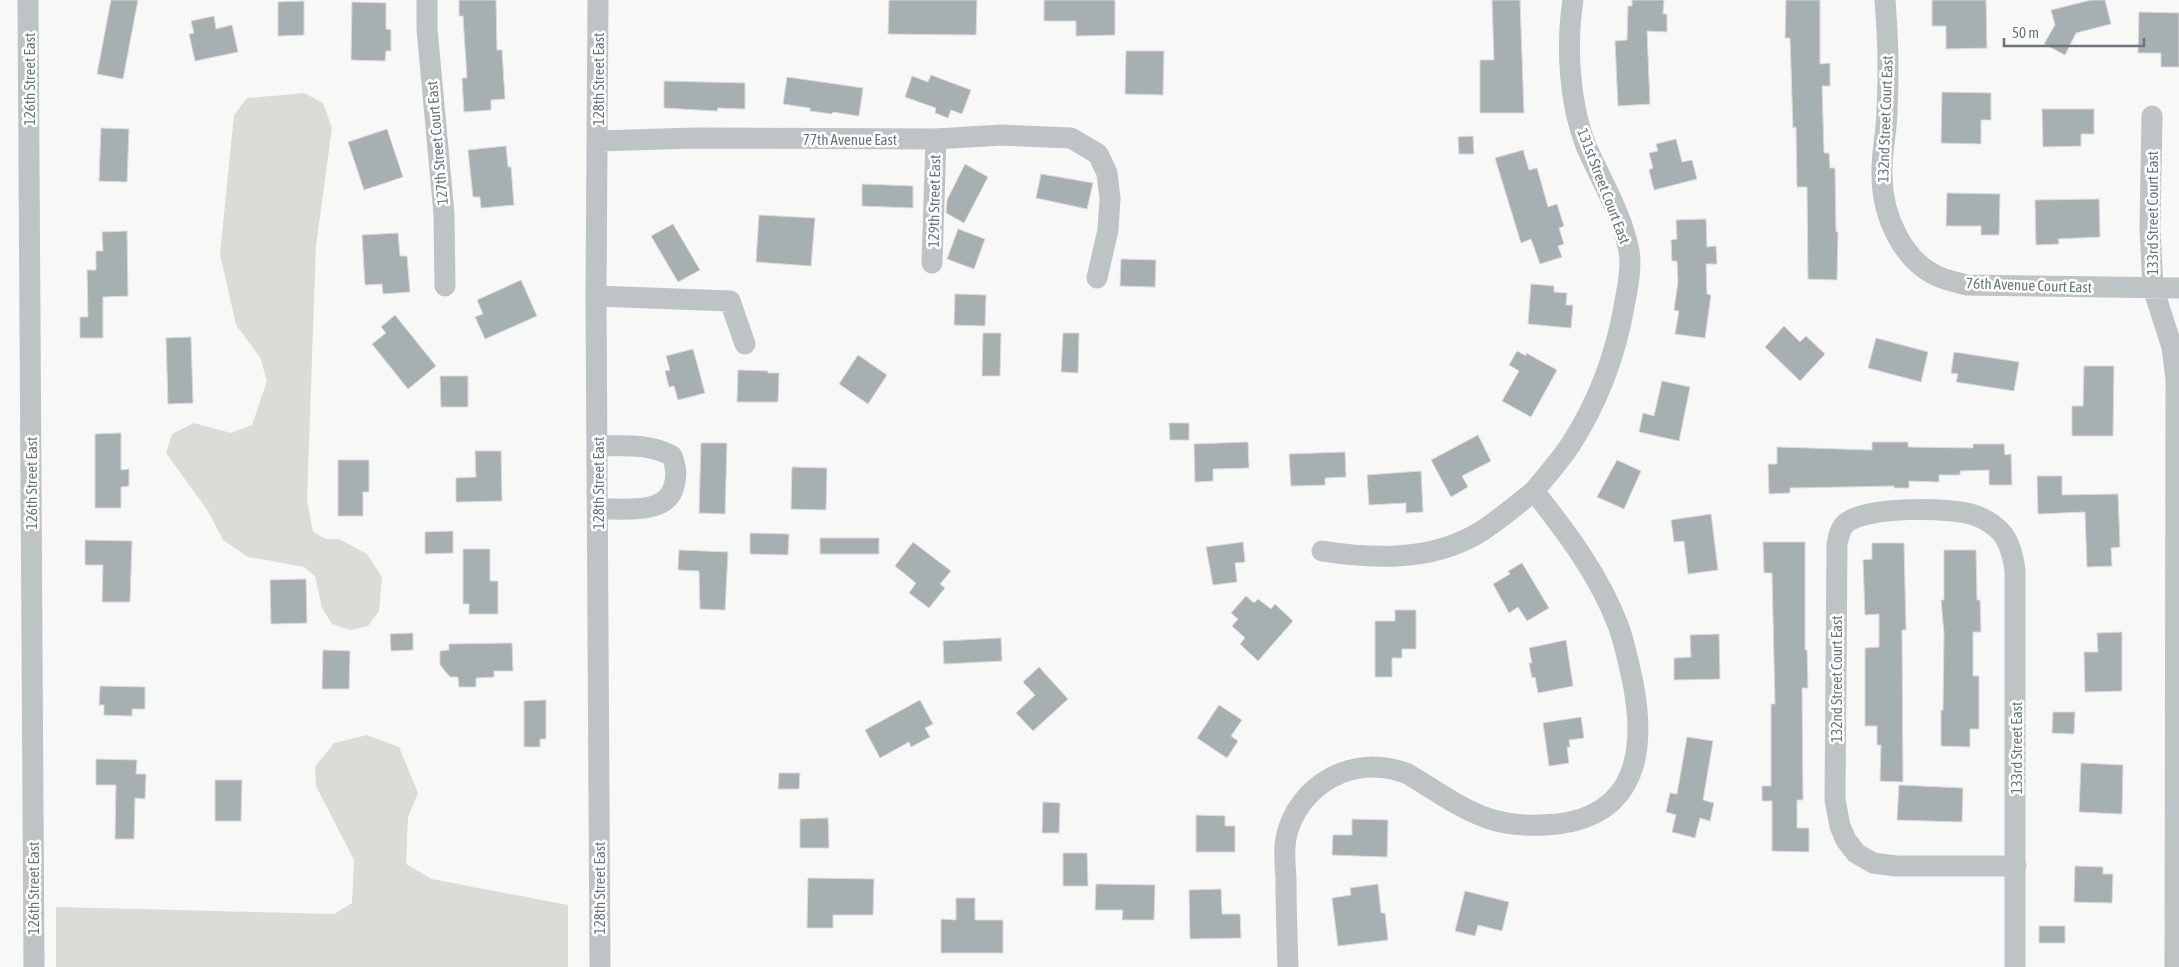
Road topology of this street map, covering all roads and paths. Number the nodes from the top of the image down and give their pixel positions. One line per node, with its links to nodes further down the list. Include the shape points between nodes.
1 (28, 0): 23 (street, 126th Street East)
2 (426, 0): 12 (street, 127th Street Court East, via 444,214)
3 (598, 0): 8 (street, 128th Street East)
4 (1573, 0): 18 (street, 131st Street Court East, via 1570,23 1573,87 1586,144 1624,233 1629,252 1628,275 1622,319 1600,390 1570,446)
5 (1885, 0): 9 (street, 132nd Street Court East, via 1888,59 1882,175 1884,203)
6 (2152, 116): 13 (street, 133rd Street Court East, via 2150,228)
7 (936, 139): 8 (street, 77th Avenue East); 10 (street, 129th Street East); 11 (street, 77th Avenue East, via 1056,136 1071,138 1098,154 1107,173 1110,198 1108,230)
8 (598, 141): 15 (street, 128th Street East)
9 (1898, 236): 13 (street, 76th Avenue Court East, via 1915,260 1927,270 1967,285)
10 (932, 263)
11 (1096, 278)
12 (445, 286)
13 (2153, 288): 14 (street, 76th Avenue Court East); 27 (street, 133rd Street Court East, via 2172,347 2176,380)
14 (2179, 288)
15 (596, 296): 16 (street, via 730,301); 17 (street, 128th Street East)
16 (746, 344)
17 (598, 446): 19 (street, 128th Street East); 19 (street, via 644,446 662,450 672,456 676,467 673,492 665,502 640,508)
18 (1534, 491): 21 (street, 131st Street Court East, via 1494,523 1455,545 1414,555 1355,556); 25 (street, via 1586,561 1619,626 1635,696 1638,734 1633,768 1626,784 1618,797 1590,816 1574,822 1545,825 1488,819 1397,769 1368,766 1328,779 1306,797 1287,831)
19 (598, 509): 24 (street, 128th Street East)
20 (1840, 531): 22 (street, 132nd Street Court East, via 1837,544 1836,800 1846,840 1856,853 1873,863 1896,866); 22 (street, 133rd Street East, via 1846,522 1879,511 1950,510 1985,520 2001,532 2012,552 2015,570)
21 (1322, 551)
22 (2016, 866): 26 (street, 133rd Street East)
23 (34, 967)
24 (600, 967)
25 (1288, 967)
26 (2015, 967)
27 (2175, 967)

